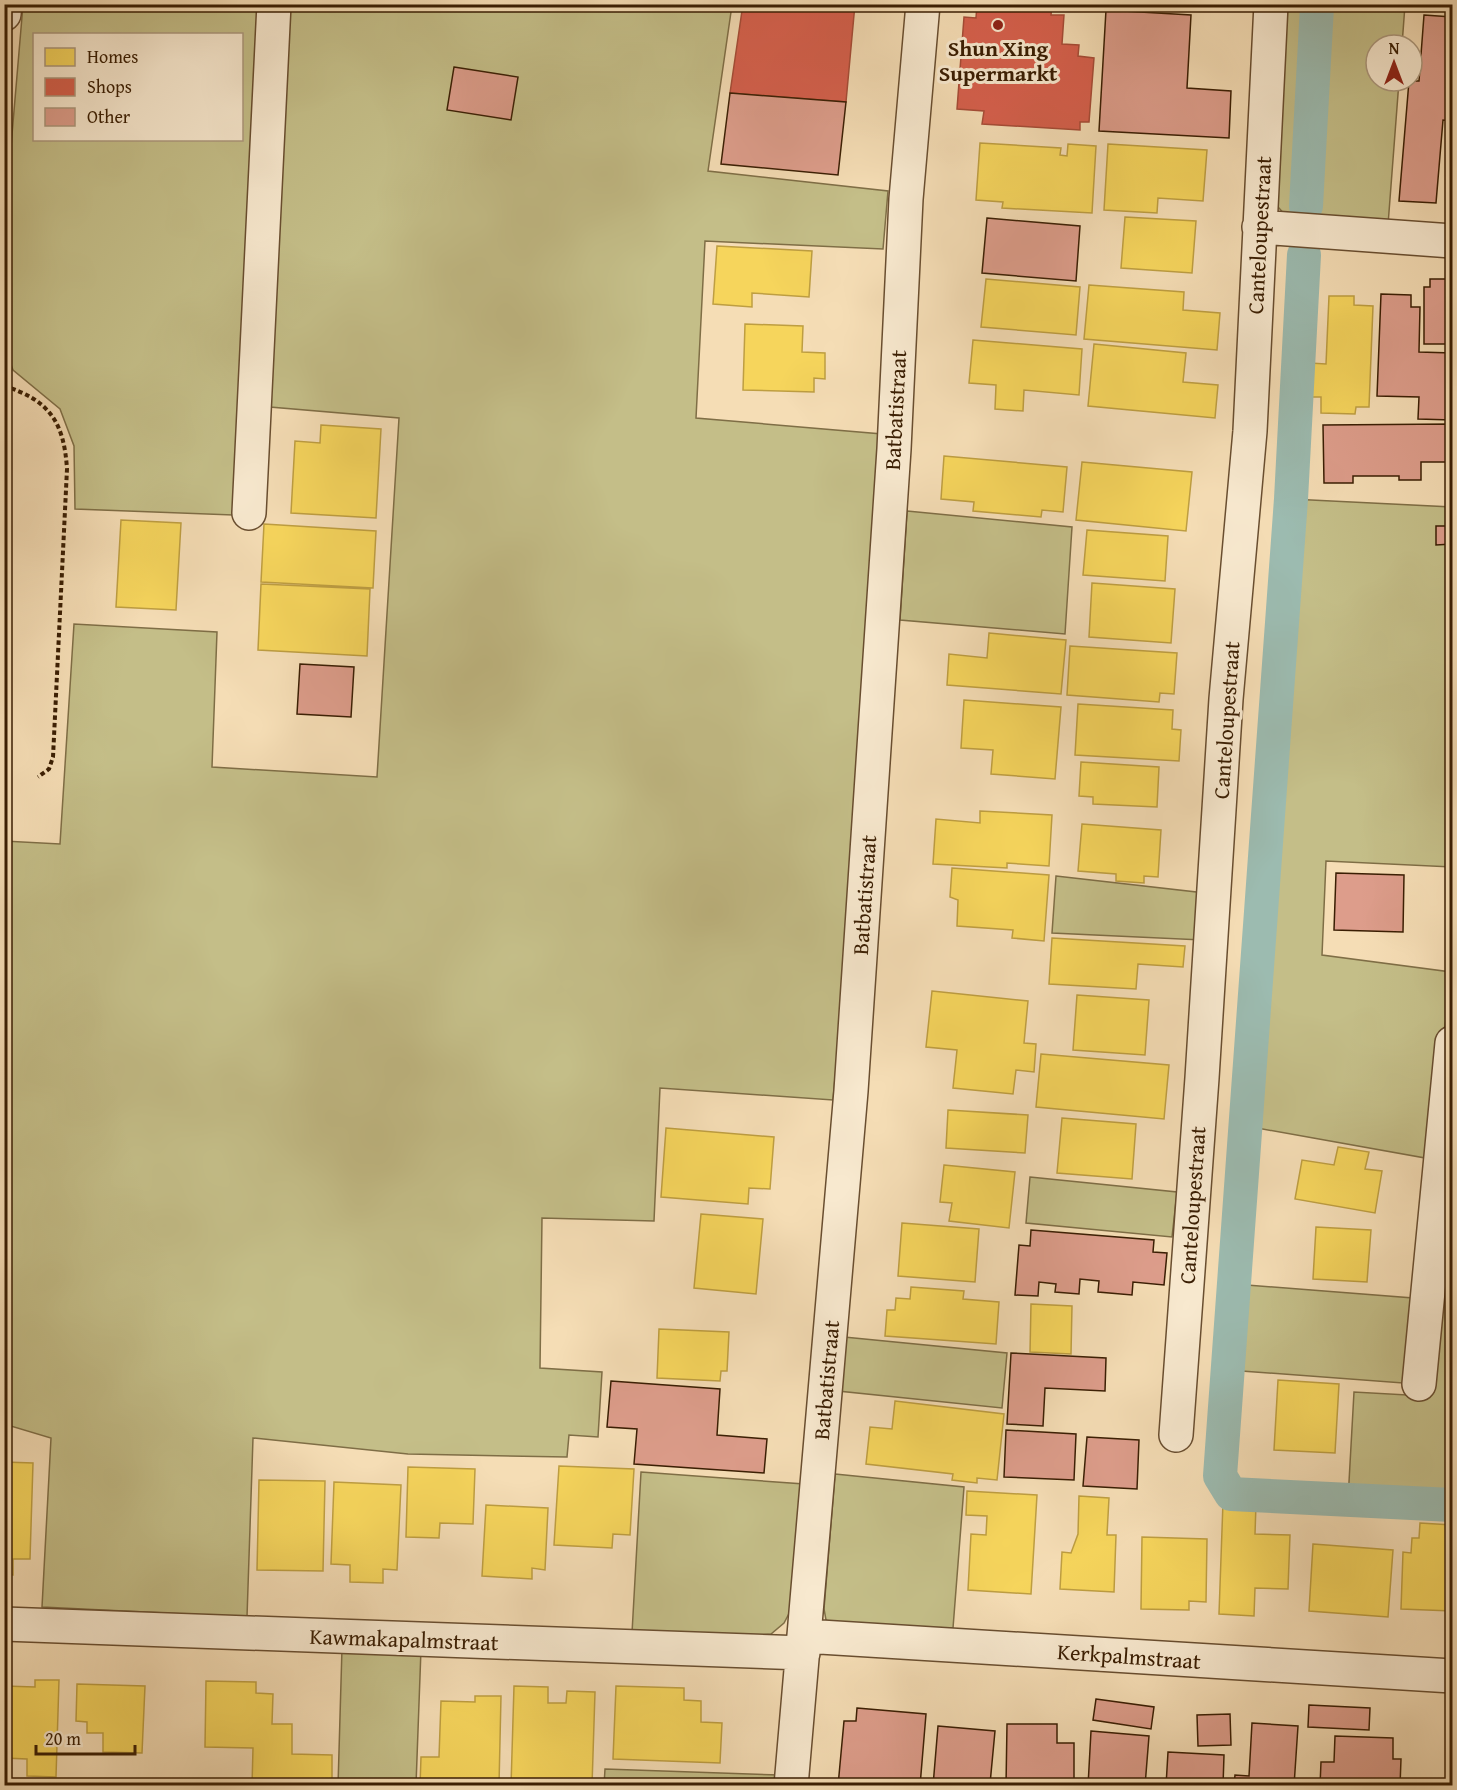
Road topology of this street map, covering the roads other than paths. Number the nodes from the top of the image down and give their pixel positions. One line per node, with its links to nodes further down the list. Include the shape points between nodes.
1 (5, 4): 5 (street)
2 (274, 4): 8 (street)
3 (923, 4): 13 (street, Batbatistraat, via 906,199 894,449 851,1091)
4 (1271, 4): 6 (street, Canteloupestraat)
5 (4, 14)
6 (1260, 227): 7 (street); 11 (street, Canteloupestraat, via 1250,431 1226,699)
7 (1452, 241)
8 (249, 513)
9 (1452, 1043): 10 (street)
10 (1419, 1384)
11 (1176, 1435)
12 (4, 1624): 13 (street, Kawmakapalmstraat)
13 (804, 1644): 14 (street, Kerkpalmstraat); 15 (street, Batbatistraat)
14 (1452, 1677)
15 (791, 1785)

